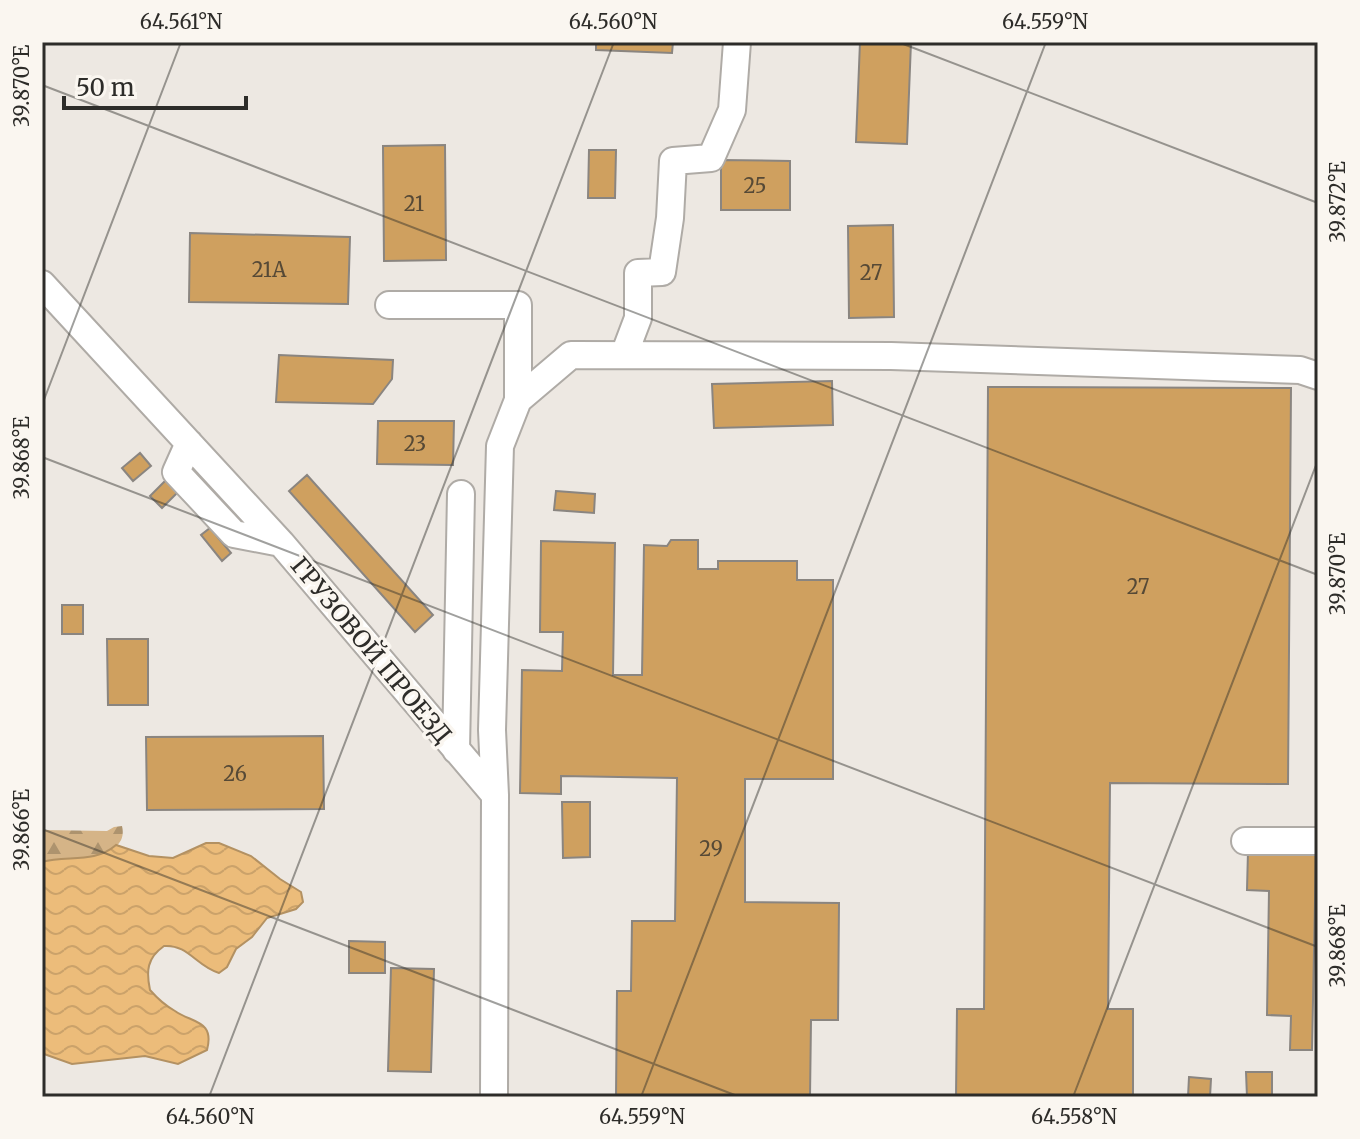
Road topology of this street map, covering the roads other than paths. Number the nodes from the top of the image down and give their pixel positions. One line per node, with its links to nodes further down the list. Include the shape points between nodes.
1 (737, 42): 4 (street, via 732,110 711,158 673,161 662,272 638,273 638,318)
2 (42, 284): 8 (street, ГРУЗОВОЙ ПРОЕЗД, via 281,543)
3 (389, 305): 6 (street, via 518,305)
4 (624, 355): 5 (street, via 1300,370); 6 (street, via 571,355)
5 (1318, 376)
6 (518, 400): 9 (street, via 500,446)
7 (461, 494): 8 (street)
8 (456, 750): 9 (street, ГРУЗОВОЙ ПРОЕЗД)
9 (495, 795): 12 (street)
10 (1245, 841): 11 (street)
11 (1318, 841)
12 (494, 1097)

